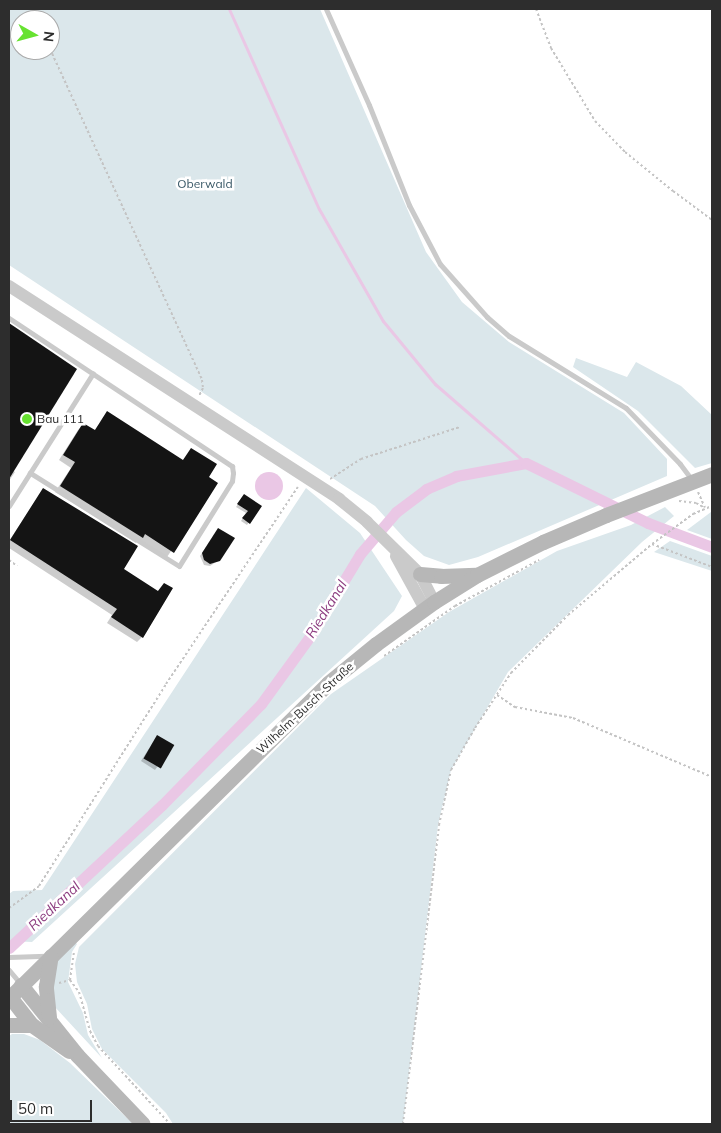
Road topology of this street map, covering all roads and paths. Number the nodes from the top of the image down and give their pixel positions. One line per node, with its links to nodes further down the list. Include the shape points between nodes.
1 (326, 9): 14 (lane, via 409,205 440,264 487,317 509,336 626,408)
2 (536, 9): 4 (path, via 551,48 595,121 625,152)
3 (55, 60): 8 (path, via 202,380 203,388)
4 (712, 220)
5 (9, 286): 8 (street)
6 (9, 318): 7 (lane)
7 (93, 372): 10 (lane); 10 (lane, via 232,466 232,481 179,566)
8 (194, 404): 12 (street)
9 (460, 427): 13 (path, via 361,459)
10 (30, 473): 16 (lane)
11 (712, 474): 14 (main road, Wilhelm-Busch-Straße)
12 (306, 477): 20 (street, via 340,499); 31 (path, via 166,684 38,886)
13 (330, 479)
14 (692, 481): 18 (path); 26 (main road, Wilhelm-Busch-Straße, via 606,515)
15 (672, 500): 18 (path, via 696,503)
16 (9, 506)
17 (712, 506): 18 (path)
18 (705, 508): 19 (path)
19 (652, 544): 24 (path); 29 (path, via 568,615 511,673)
20 (391, 548): 25 (street); 27 (street)
21 (9, 560): 23 (path)
22 (539, 560): 28 (path, via 455,606)
23 (17, 566)
24 (712, 567)
25 (420, 574): 26 (main road); 27 (street)
26 (477, 575): 27 (main road, Wilhelm-Busch-Straße)
27 (430, 605): 33 (main road, Wilhelm-Busch-Straße, via 328,683)
28 (377, 660)
29 (496, 695): 30 (path, via 516,707 573,718); 46 (path, via 451,770 439,825)
30 (712, 777)
31 (9, 908)
32 (77, 948): 36 (path, via 70,966)
33 (51, 956): 34 (lane); 37 (main road, Wilhelm-Busch-Straße); 38 (main road)
34 (9, 957)
35 (9, 970): 37 (lane)
36 (70, 980): 38 (path); 45 (path, via 79,992 90,1031 98,1046)
37 (22, 985): 39 (main road, Wilhelm-Busch-Straße); 40 (main road)
38 (46, 986): 40 (main road)
39 (9, 997): 41 (main road)
40 (49, 1017): 43 (main road)
41 (32, 1025): 42 (main road); 43 (main road)
42 (9, 1026)
43 (77, 1056): 44 (main road)
44 (143, 1124)
45 (170, 1124)
46 (403, 1124)

